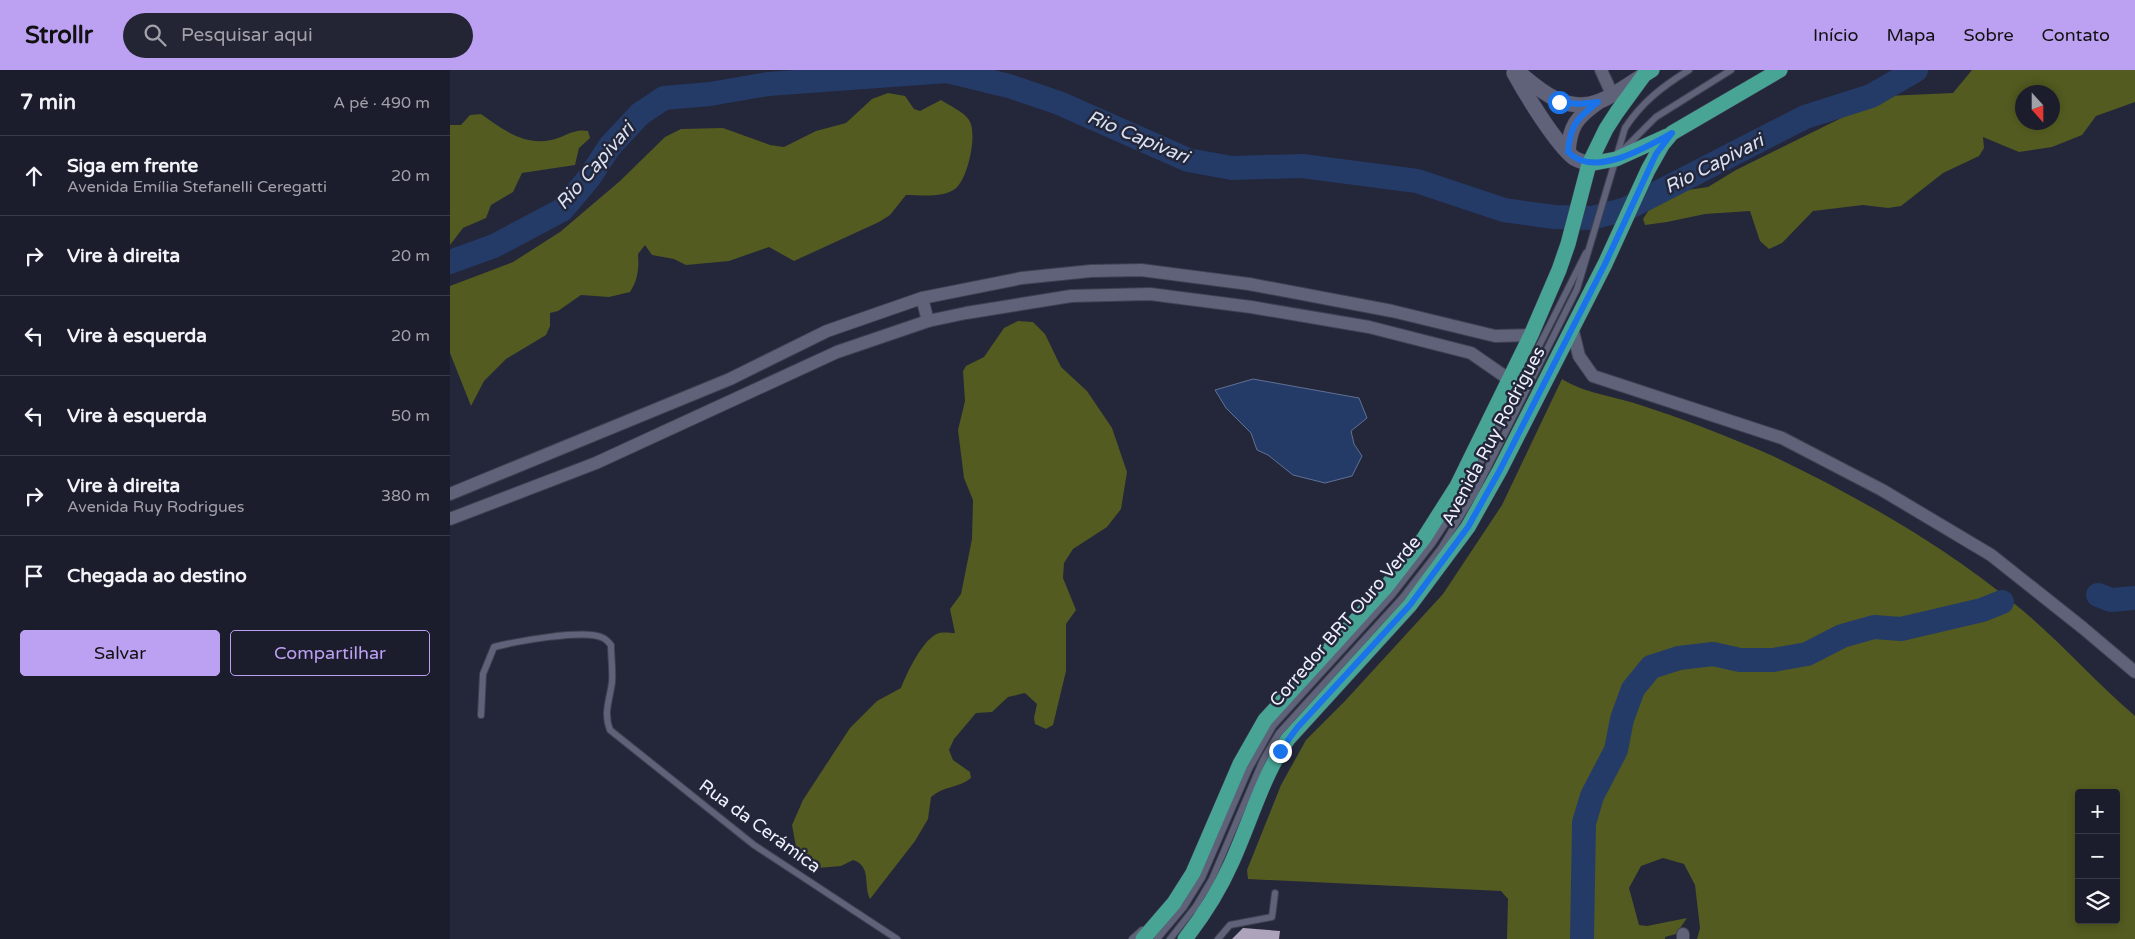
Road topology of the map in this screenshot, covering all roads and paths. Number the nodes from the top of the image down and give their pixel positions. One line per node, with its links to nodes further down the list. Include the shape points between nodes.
1 (1512, 70): 11 (street)
2 (1516, 70): 9 (street, via 1559,102)
3 (1601, 70): 8 (street)
4 (1689, 70): 12 (lane, Corredor BRT Ouro Verde, via 1651,96 1638,110 1625,128)
5 (1731, 70): 12 (lane, Corredor BRT Ouro Verde, via 1656,117)
6 (1780, 70): 10 (main road, Avenida Ruy Rodrigues)
7 (1648, 72): 8 (street); 13 (main road, Avenida Ruy Rodrigues, via 1606,129)
8 (1612, 94): 9 (street)
9 (1598, 102): 11 (street, via 1574,124)
10 (1672, 133): 12 (main road); 19 (main road, Avenida Ruy Rodrigues, via 1656,154)
11 (1568, 152): 13 (street)
12 (1616, 159): 13 (main road); 14 (lane, Corredor BRT Ouro Verde)
13 (1589, 164): 20 (main road, Avenida Ruy Rodrigues, via 1568,244)
14 (1593, 238): 31 (lane, Corredor BRT Ouro Verde, via 1450,518 1394,594 1273,726 1249,768 1202,878 1184,907); 32 (lane, Corredor BRT Ouro Verde, via 1569,310 1462,514 1402,598 1279,733 1263,760 1212,878 1196,906)
15 (1065, 274): 16 (street); 17 (street, via 1022,278); 20 (street, via 1141,270 1249,284 1392,311 1495,336)
16 (1071, 296): 18 (street); 21 (street, via 1150,294 1369,327 1471,353)
17 (922, 298): 18 (street); 22 (street, via 827,331 730,379)
18 (928, 321): 23 (street, via 837,352 596,463)
19 (1572, 327): 24 (street, via 1579,356 1593,376 1782,438 1882,490 1991,555); 33 (main road, Avenida Ruy Rodrigues, via 1500,470 1450,554 1410,605 1297,728 1280,751 1220,886)
20 (1531, 336): 21 (main road, Avenida Ruy Rodrigues)
21 (1510, 380): 26 (main road, Avenida Ruy Rodrigues, via 1457,486 1424,538 1386,587 1276,707 1256,734)
22 (450, 494)
23 (450, 519)
24 (2135, 672)
25 (481, 715): 28 (lane, Rua da Cerámica, via 483,674 494,647 576,634 602,637 611,645 612,682 607,708 610,730 754,845)
26 (1193, 873): 29 (lane, via 1167,907); 30 (main road, Avenida Ruy Rodrigues, via 1174,903)
27 (1276, 893): 34 (lane, via 1272,917 1230,925)
28 (897, 939)
29 (1132, 939)
30 (1143, 939)
31 (1156, 939)
32 (1170, 939)
33 (1185, 939)
34 (1218, 939)

